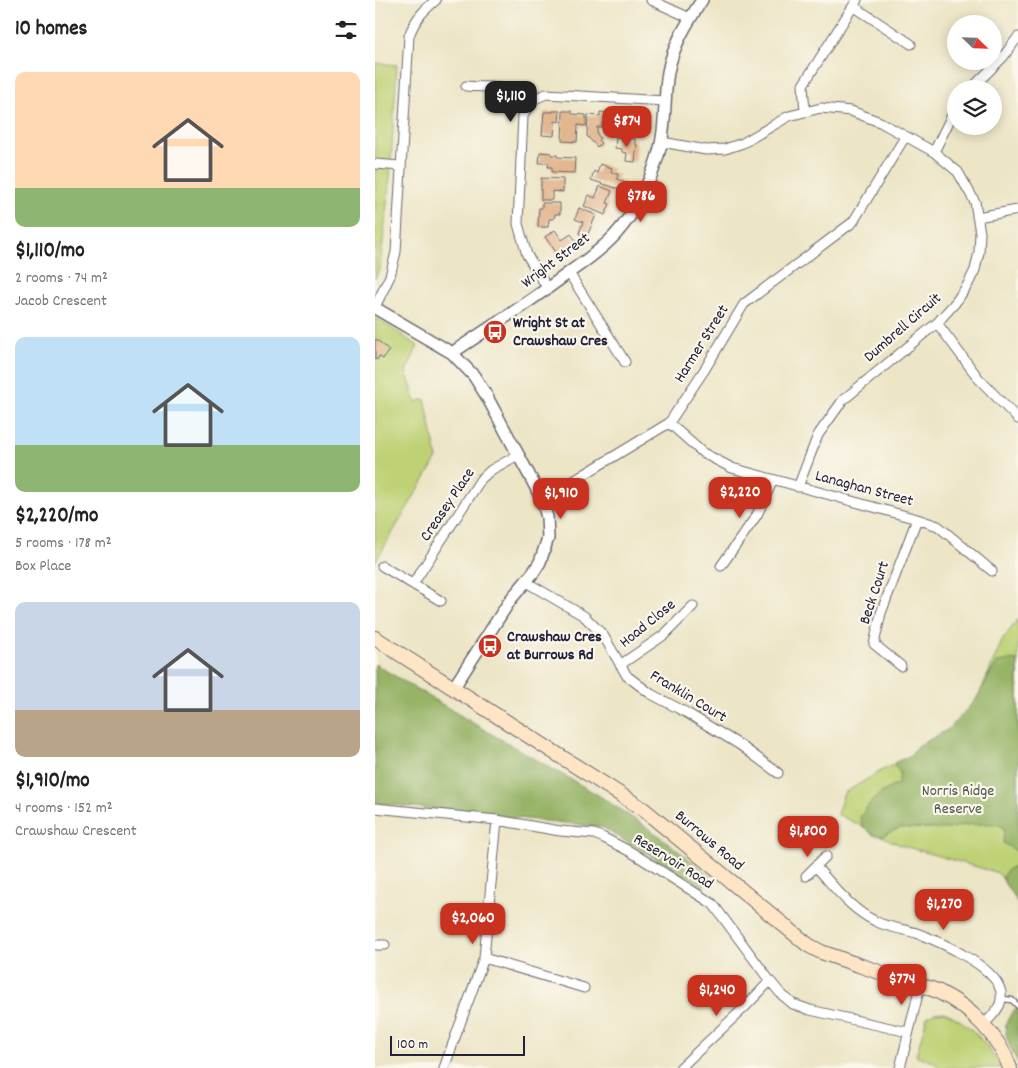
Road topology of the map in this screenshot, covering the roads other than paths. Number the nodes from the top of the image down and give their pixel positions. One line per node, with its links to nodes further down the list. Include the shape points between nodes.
1 (437, 0): 18 (street, via 421,12 409,36)
2 (651, 0): 5 (street)
3 (702, 0): 5 (street, Wright Street)
4 (855, 3): 7 (street); 12 (street, via 803,85)
5 (690, 18): 11 (street, Wright Street, via 673,51)
6 (1018, 37): 8 (street)
7 (911, 44)
8 (980, 80)
9 (466, 86): 10 (street, via 518,90)
10 (532, 100): 11 (street, via 546,94); 22 (street, via 523,116 518,224 527,255)
11 (665, 102): 15 (street, Wright Street)
12 (805, 112): 14 (street, Dumbrell Circuit, via 821,108 851,111 880,122); 15 (street, Dumbrell Circuit, via 789,116 743,143 725,149 706,150)
13 (947, 125): 16 (street)
14 (905, 137): 16 (street, Dumbrell Circuit); 28 (street, Harmer Street, via 853,222 744,304)
15 (662, 142): 21 (street, Wright Street, via 650,177 630,215 603,247)
16 (934, 152): 20 (street, Dumbrell Circuit, via 958,172 975,202)
17 (375, 164): 18 (street)
18 (401, 166): 23 (street, via 396,252 390,276)
19 (1018, 210): 20 (street)
20 (977, 217): 24 (street, Dumbrell Circuit, via 980,233 975,270 955,303)
21 (569, 273): 22 (street, Wright Street); 26 (street)
22 (548, 289): 25 (street, Wright Street)
23 (375, 308): 25 (street)
24 (937, 323): 27 (street, via 979,379); 31 (street, Dumbrell Circuit, via 843,400 818,435)
25 (453, 353): 29 (street, via 474,376)
26 (625, 362)
27 (1018, 419)
28 (669, 423): 30 (street, Lanaghan Street, via 703,453 732,468); 32 (street, Harmer Street)
29 (518, 455): 32 (street); 38 (street, Creasey Place, via 481,478)
30 (773, 480): 31 (street, Lanaghan Street); 35 (street, via 757,515)
31 (798, 487): 33 (street, Lanaghan Street)
32 (542, 500): 37 (street, via 548,538 540,562)
33 (917, 519): 36 (street, Lanaghan Street, via 938,526); 43 (street, Beck Court, via 881,613 875,644)
34 (382, 566): 38 (street)
35 (721, 566)
36 (992, 570)
37 (526, 582): 42 (street, Franklin Court, via 584,616 603,635); 44 (street, via 511,599)
38 (413, 584): 39 (street)
39 (441, 601)
40 (693, 606): 42 (street, Hoad Close, via 664,635)
41 (375, 638): 44 (main road, Burrows Road)
42 (620, 665): 45 (street, Franklin Court, via 627,676 651,694 740,745)
43 (901, 666)
44 (454, 687): 55 (main road, Burrows Road, via 643,809 808,945)
45 (778, 773)
46 (375, 808): 47 (street, Reservoir Road)
47 (497, 820): 53 (street); 54 (street, Reservoir Road, via 594,834 631,852 713,904)
48 (826, 856): 49 (street)
49 (816, 867): 50 (street); 57 (street, via 857,912 877,922 945,944 982,967 1001,990)
50 (805, 876)
51 (375, 945): 52 (street)
52 (385, 945)
53 (484, 958): 56 (street); 61 (street)
54 (770, 981): 60 (street, Reservoir Road, via 793,1004); 62 (street)
55 (920, 986): 59 (main road, Burrows Road, via 940,992); 60 (street)
56 (584, 988)
57 (1001, 998): 58 (lane, via 1012,1000); 59 (street, via 996,1011)
58 (1018, 1006)
59 (983, 1025): 64 (main road, Burrows Road)
60 (908, 1032): 63 (street)
61 (445, 1068)
62 (680, 1068)
63 (899, 1068)
64 (1010, 1068)

